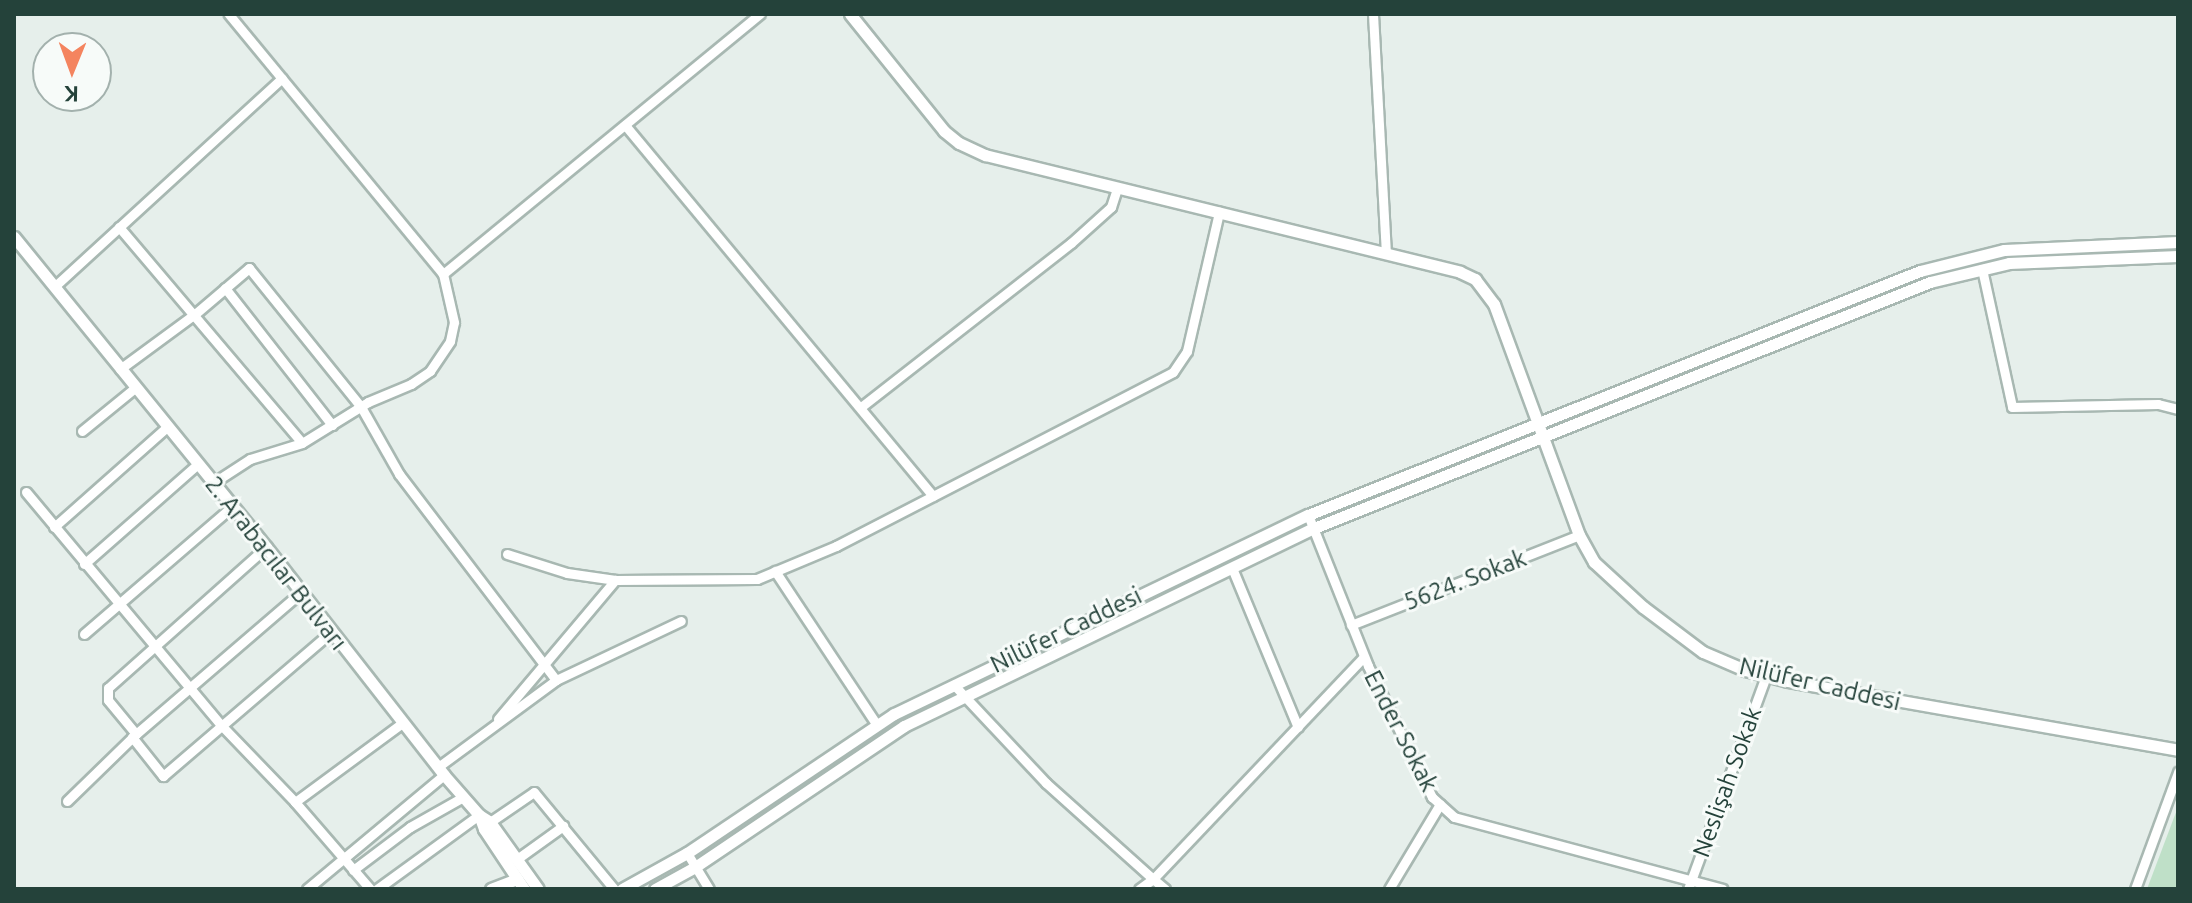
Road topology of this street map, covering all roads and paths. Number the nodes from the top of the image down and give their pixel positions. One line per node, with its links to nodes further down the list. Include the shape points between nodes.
1 (229, 14): 5 (street)
2 (760, 14): 6 (street)
3 (1373, 14): 12 (street)
4 (856, 16): 7 (street, via 944,131 959,143 985,155)
5 (282, 78): 9 (street); 15 (street)
6 (625, 125): 15 (street); 22 (street)
7 (1117, 189): 8 (street); 22 (street, via 1111,207 1071,243)
8 (1219, 212): 12 (street); 32 (street, via 1187,351 1173,372)
9 (119, 227): 16 (street); 18 (street)
10 (14, 237): 16 (street, 2. Arabacılar Bulvarı)
11 (2178, 242): 26 (street, Nilüfer Caddesi, via 2031,247 1955,260)
12 (1386, 253): 26 (street, via 1460,272 1485,290)
13 (2178, 256): 14 (street, via 2074,258)
14 (1982, 269): 23 (street, via 2012,407 2158,404); 26 (street, via 1869,304)
15 (443, 274): 21 (street, via 454,322 450,341 430,371)
16 (54, 287): 19 (street, 2. Arabacılar Bulvarı)
17 (225, 288): 18 (street); 21 (street, via 249,268); 24 (street)
18 (195, 314): 19 (street); 28 (street)
19 (120, 369): 20 (street, 2. Arabacılar Bulvarı)
20 (135, 388): 25 (street, 2. Arabacılar Bulvarı); 27 (street)
21 (361, 407): 24 (street); 52 (street, via 399,474)
22 (861, 407): 32 (street)
23 (2178, 409)
24 (332, 425): 28 (street)
25 (167, 427): 29 (street, 2. Arabacılar Bulvarı); 35 (street)
26 (1540, 430): 34 (street, Nilüfer Caddesi); 36 (street); 37 (street, Nilüfer Caddesi)
27 (82, 431)
28 (302, 443): 30 (street, via 250,459)
29 (198, 464): 30 (street, 2. Arabacılar Bulvarı); 40 (street)
30 (213, 483): 33 (street, 2. Arabacılar Bulvarı)
31 (26, 492): 35 (street)
32 (933, 496): 42 (street)
33 (233, 506): 38 (street, 2. Arabacılar Bulvarı); 45 (street)
34 (1308, 515): 36 (street, Ender Sokak); 55 (street, Nilüfer Caddesi)
35 (54, 527): 40 (street)
36 (1314, 528): 41 (street); 47 (street, Ender Sokak)
37 (1579, 535): 47 (street, 5624. Sokak); 53 (street, Nilüfer Caddesi, via 1594,562 1643,607 1703,652)
38 (266, 547): 44 (street, 2. Arabacılar Bulvarı); 50 (street)
39 (507, 554): 43 (street, via 567,573)
40 (84, 564): 45 (street)
41 (1232, 568): 57 (street); 61 (street)
42 (775, 571): 43 (street, via 757,579); 60 (street)
43 (615, 580): 52 (street)
44 (301, 592): 48 (street, 2. Arabacılar Bulvarı); 56 (street)
45 (119, 606): 49 (street); 50 (street)
46 (681, 621): 54 (street)
47 (1351, 625): 51 (street, Ender Sokak)
48 (331, 632): 58 (street, 2. Arabacılar Bulvarı); 59 (street)
49 (84, 634)
50 (152, 645): 56 (street); 63 (street, via 108,688 108,700)
51 (1364, 657): 61 (street); 70 (street, Ender Sokak, via 1409,755)
52 (544, 661): 54 (street); 62 (street)
53 (1766, 676): 64 (street, Nilüfer Caddesi); 80 (street, Neslişah Sokak)
54 (556, 680): 62 (street)
55 (954, 685): 57 (street); 60 (street, Nilüfer Caddesi)
56 (189, 688): 59 (street); 63 (street)
57 (966, 698): 76 (street, via 875,744); 78 (street, via 1046,783)
58 (402, 723): 65 (street, 2. Arabacılar Bulvarı); 69 (street)
59 (221, 725): 63 (street, via 163,776); 69 (street)
60 (877, 725): 73 (street, Nilüfer Caddesi)
61 (1298, 727): 78 (street)
62 (491, 728): 65 (street)
63 (134, 736): 68 (street)
64 (2178, 750)
65 (441, 771): 67 (street, 2. Arabacılar Bulvarı); 74 (street)
66 (2178, 772): 94 (street)
67 (463, 797): 71 (street, 2. Arabacılar Bulvarı); 77 (street, via 410,827)
68 (67, 801)
69 (295, 802): 74 (street)
70 (1440, 804): 80 (street, Ender Sokak, via 1454,817); 92 (street)
71 (484, 818): 72 (street, via 534,792); 75 (street, 2. Arabacılar Bulvarı); 79 (street, via 484,829); 83 (street)
72 (563, 826): 75 (street); 86 (street)
73 (687, 853): 76 (street); 87 (street, Nilüfer Caddesi)
74 (341, 857): 77 (street); 81 (street)
75 (517, 859): 85 (street, 2. Arabacılar Bulvarı)
76 (695, 867): 88 (street); 89 (street)
77 (353, 870): 82 (street)
78 (1153, 879): 90 (street); 91 (street)
79 (521, 884): 84 (street)
80 (1690, 885): 93 (street, Ender Sokak)
81 (307, 889)
82 (370, 889)
83 (377, 889)
84 (491, 889)
85 (538, 889)
86 (614, 889)
87 (622, 889)
88 (655, 889)
89 (709, 889)
90 (1139, 889)
91 (1165, 889)
92 (1389, 889)
93 (1723, 889)
94 (2135, 889)

